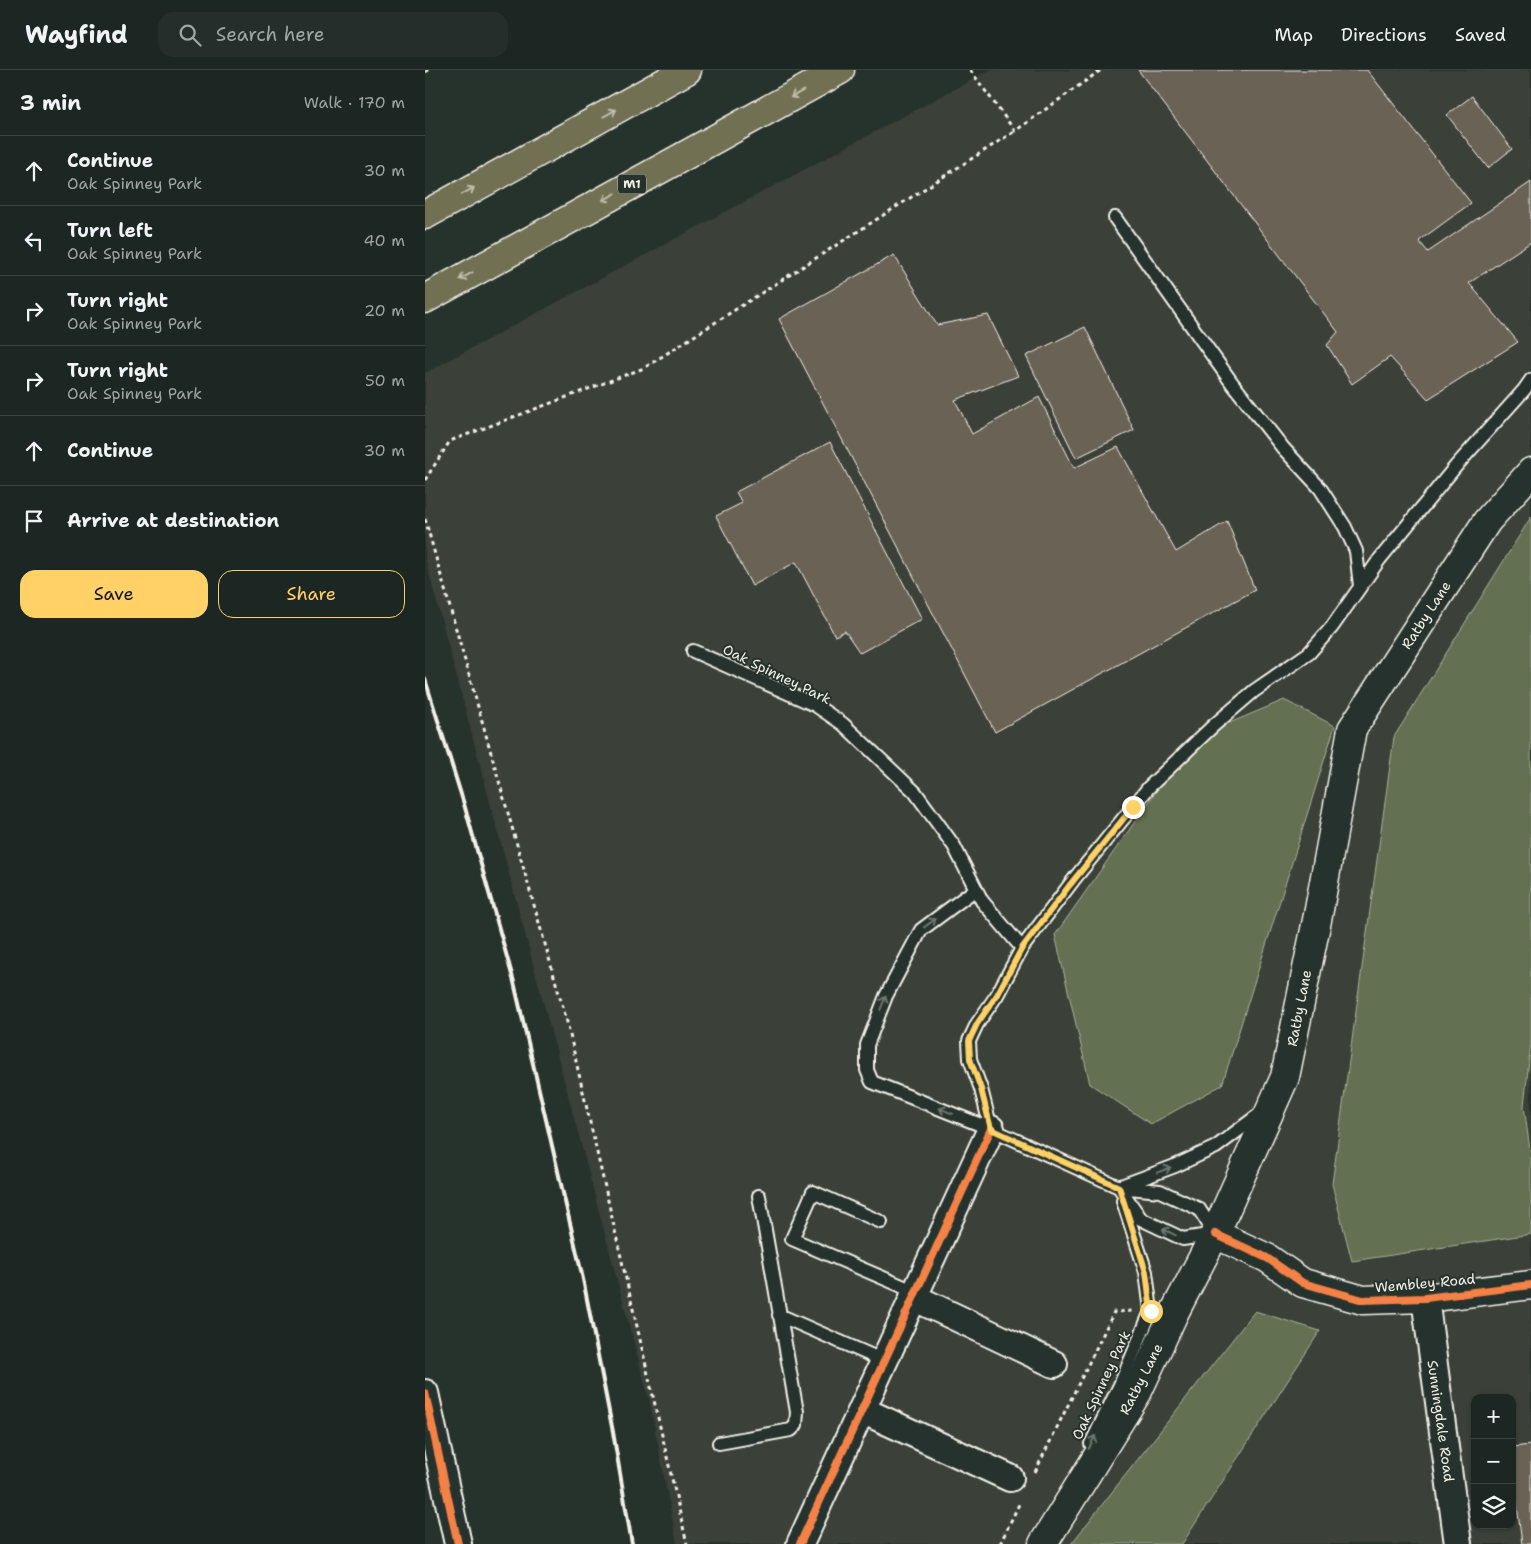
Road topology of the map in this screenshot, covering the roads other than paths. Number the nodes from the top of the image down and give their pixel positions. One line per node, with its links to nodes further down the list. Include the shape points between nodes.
1 (687, 70): 3 (highway, one-way to 1)
2 (840, 70): 5 (highway, M1, one-way to 5)
3 (425, 215)
4 (1115, 218): 8 (lane, via 1238,390 1283,448 1320,488 1356,551)
5 (425, 299)
6 (1531, 380): 8 (lane, via 1456,466)
7 (1531, 472): 12 (main road, Ratby Lane, via 1487,520 1352,729 1285,1077)
8 (1360, 586): 11 (lane, via 1309,653 1213,726 1149,787)
9 (693, 651): 10 (lane, Oak Spinney Park, via 815,705 843,724 915,792 954,846)
10 (976, 889): 11 (lane, Oak Spinney Park, via 982,901); 13 (lane, one-way to 10, via 872,1082 867,1070 867,1045 883,1004 921,930)
11 (1022, 948): 13 (lane, via 969,1041 970,1059)
12 (1273, 1105): 14 (lane, one-way to 12, via 1216,1146); 17 (main road, Ratby Lane)
13 (991, 1129): 14 (lane); 19 (street)
14 (1119, 1187): 17 (lane, via 1159,1191 1199,1209); 17 (lane, one-way to 14, via 1183,1239 1141,1220); 29 (lane, Oak Spinney Park, one-way to 14, via 1120,1385 1151,1311 1146,1272)
15 (759, 1196): 21 (lane)
16 (881, 1222): 19 (lane, via 813,1192 791,1239)
17 (1215, 1234): 20 (main road, Wembley Road, via 1267,1258 1303,1283 1363,1300); 29 (main road, Ratby Lane, via 1173,1313 1137,1393)
18 (1531, 1285): 20 (main road, Wembley Road)
19 (915, 1294): 22 (street); 23 (street)
20 (1425, 1298): 32 (street, Sunningdale Road)
21 (779, 1314): 22 (lane); 27 (lane, via 797,1412 796,1425 791,1430)
22 (884, 1361): 25 (street)
23 (1055, 1364)
24 (425, 1394): 26 (street)
25 (862, 1410): 28 (street); 30 (street)
26 (428, 1422): 31 (street)
27 (719, 1443)
28 (1022, 1483)
29 (1046, 1539)
30 (804, 1542)
31 (458, 1544)
32 (1458, 1544)

